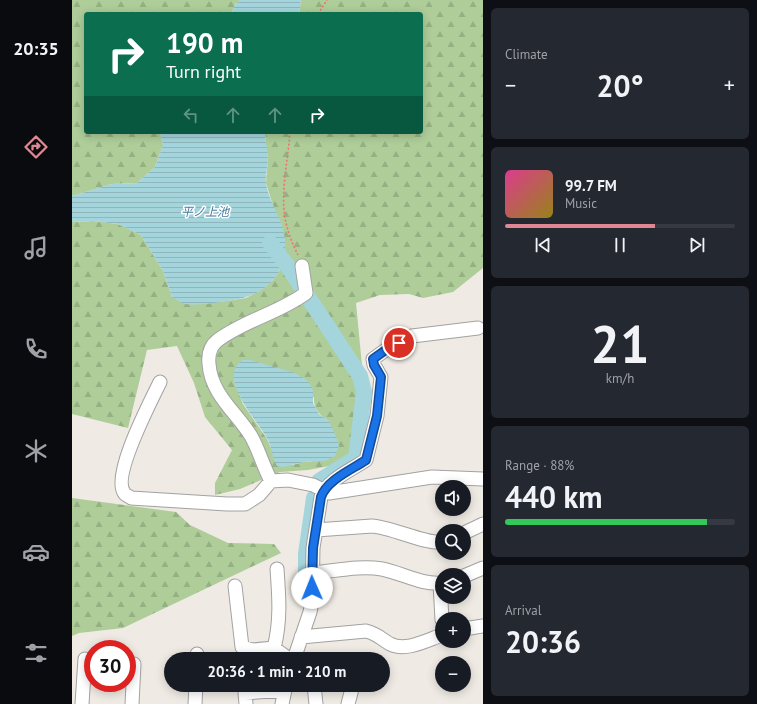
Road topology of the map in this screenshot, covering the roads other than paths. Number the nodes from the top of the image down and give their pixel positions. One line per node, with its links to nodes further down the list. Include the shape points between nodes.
1 (302, 266): 5 (street, via 306,292 292,303 227,334 214,344 208,356 210,374 220,396 251,437)
2 (478, 328): 6 (street, via 412,336 373,359 381,377 377,416 366,460)
3 (160, 382): 5 (street, via 130,448 123,472 122,487 125,494 131,498 245,504 259,495)
4 (483, 479): 6 (street, via 432,477 329,492)
5 (271, 481): 6 (street, via 288,480 313,485)
6 (323, 490): 8 (street)
7 (483, 524): 9 (street)
8 (316, 530): 10 (street, via 381,526); 13 (street)
9 (471, 530)
10 (435, 541)
11 (483, 568): 14 (street)
12 (277, 569): 22 (street, via 280,605 278,632)
13 (312, 573): 15 (street, via 368,568); 19 (street, via 312,602)
14 (471, 573)
15 (435, 582)
16 (235, 586): 21 (street, via 242,647)
17 (483, 626): 18 (street)
18 (471, 628)
19 (301, 637): 20 (street, via 366,631 375,633 391,645 400,647); 23 (street)
20 (435, 637)
21 (268, 652)
22 (283, 652)
23 (286, 652)
24 (84, 674): 31 (street)
25 (133, 692): 32 (street)
26 (196, 692): 33 (street)
27 (263, 692): 34 (street, via 245,693)
28 (283, 692): 35 (street)
29 (315, 692): 36 (street)
30 (351, 692): 37 (street)
31 (82, 704)
32 (132, 704)
33 (195, 704)
34 (246, 704)
35 (282, 704)
36 (316, 704)
37 (348, 704)

